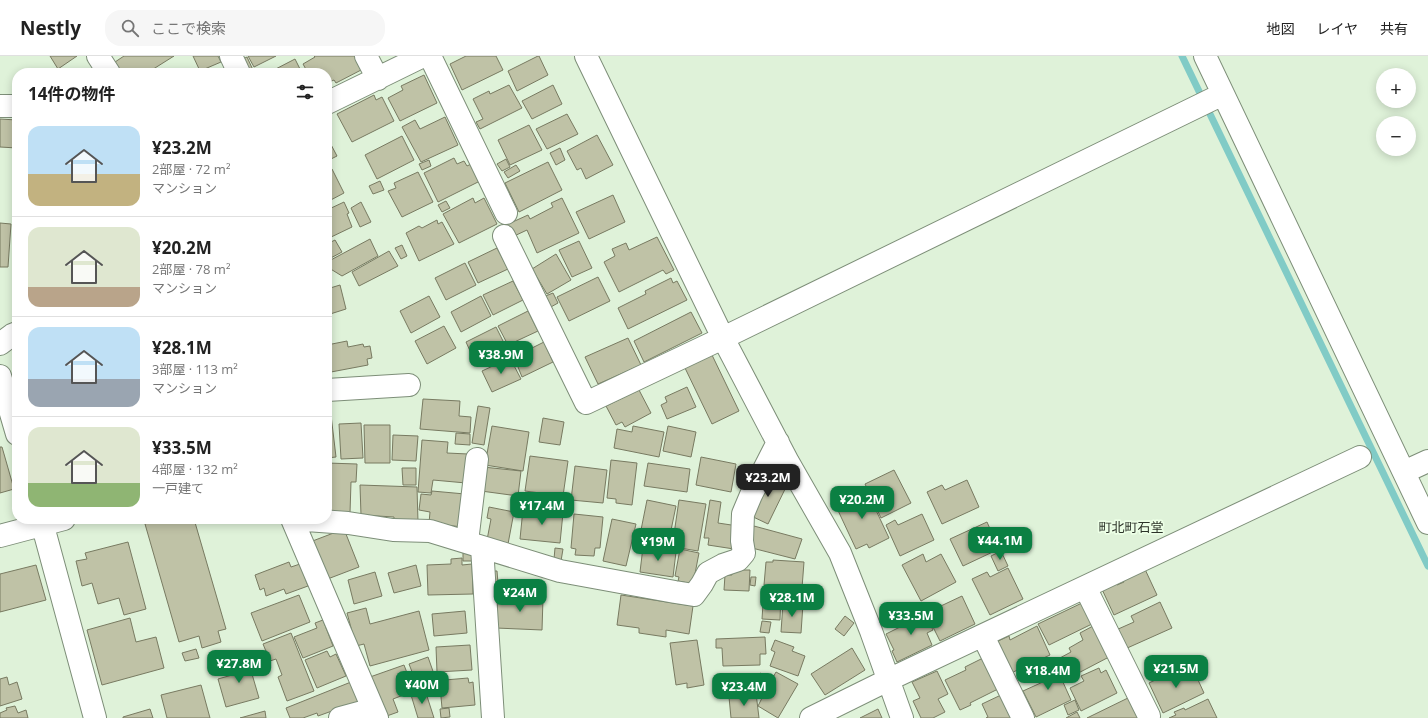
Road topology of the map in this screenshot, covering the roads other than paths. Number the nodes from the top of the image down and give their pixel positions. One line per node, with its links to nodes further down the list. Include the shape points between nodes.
1 (98, 56): 8 (street)
2 (231, 56): 9 (street)
3 (366, 56): 10 (street)
4 (423, 56): 10 (street)
5 (430, 56): 15 (street)
6 (586, 56): 18 (street)
7 (1205, 56): 11 (street)
8 (106, 68)
9 (237, 68)
10 (378, 79): 12 (street)
11 (1217, 97): 18 (street); 28 (street)
12 (332, 101)
13 (0, 106): 14 (street)
14 (12, 106)
15 (506, 213)
16 (504, 236): 18 (street, via 586,403)
17 (12, 335): 19 (street)
18 (723, 338): 24 (street)
19 (0, 344)
20 (0, 376): 23 (street)
21 (409, 385): 22 (street)
22 (332, 390)
23 (12, 417)
24 (778, 442): 35 (street, via 750,495 743,514 744,553 738,560 708,572 694,595 560,571); 38 (street, via 840,553)
25 (1360, 456): 36 (street)
26 (476, 459): 35 (street)
27 (1428, 461): 28 (street)
28 (1404, 472): 30 (street)
29 (332, 522): 35 (street, via 393,530 430,531)
30 (1428, 522)
31 (36, 524): 34 (street)
32 (43, 524): 41 (street)
33 (294, 524): 39 (street)
34 (0, 536)
35 (475, 545): 43 (street)
36 (1085, 587): 37 (street); 40 (street)
37 (983, 636): 38 (street); 46 (street)
38 (888, 680): 44 (street); 45 (street)
39 (375, 714): 42 (street)
40 (1149, 716)
41 (95, 718)
42 (340, 718)
43 (493, 718)
44 (811, 718)
45 (902, 718)
46 (1023, 718)

